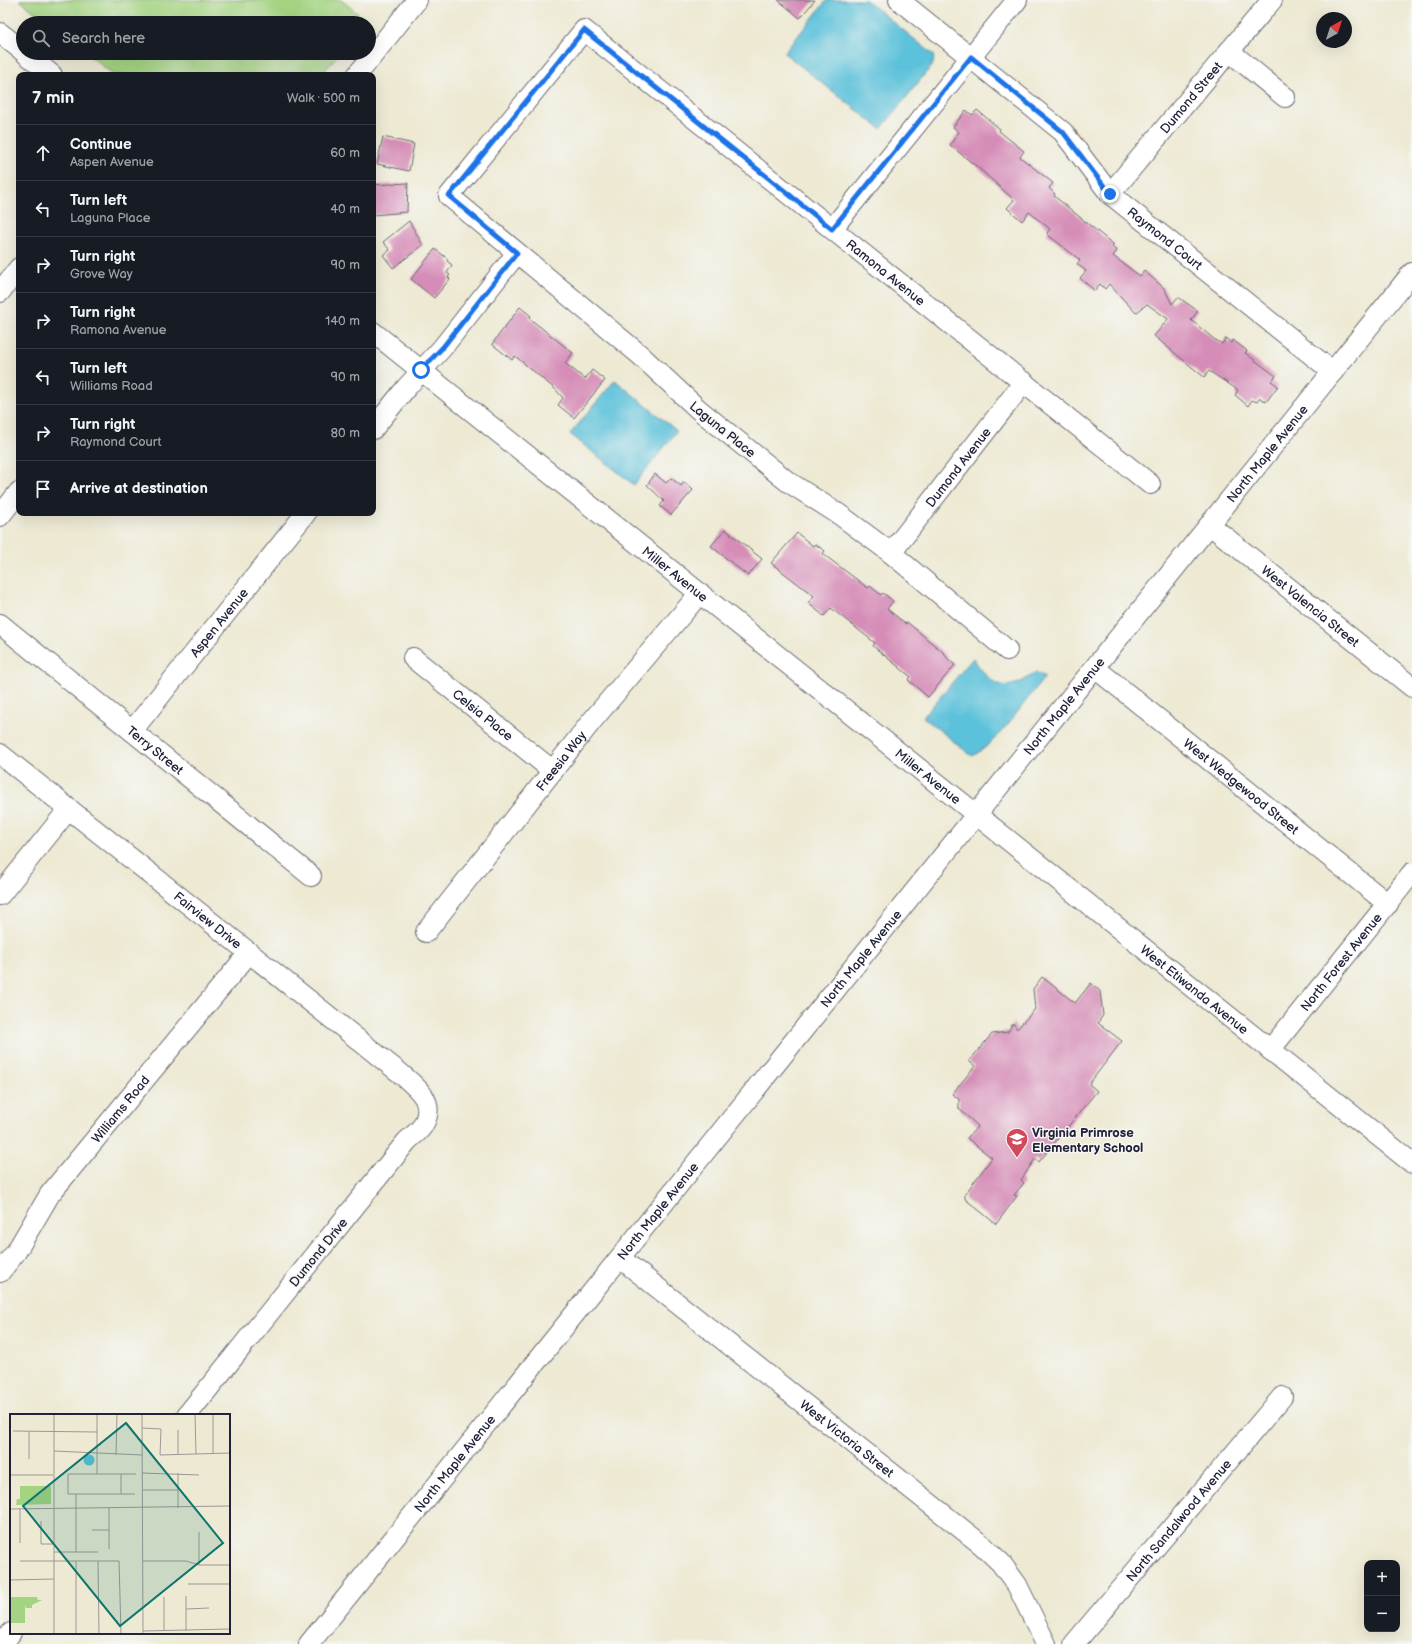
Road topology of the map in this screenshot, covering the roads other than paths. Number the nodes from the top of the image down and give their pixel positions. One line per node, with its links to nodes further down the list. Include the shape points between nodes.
1 (417, 0): 7 (street)
2 (899, 0): 9 (street, Raymond Court)
3 (1017, 0): 9 (street)
4 (1272, 0): 8 (street, Dumond Street)
5 (0, 33): 6 (street)
6 (16, 46)
7 (376, 51)
8 (1230, 51): 14 (street); 15 (street, Dumond Street)
9 (971, 57): 15 (street, Raymond Court, via 1063,132); 17 (street)
10 (34, 60): 12 (street)
11 (369, 60): 13 (street)
12 (48, 72)
13 (359, 72)
14 (1285, 97)
15 (1110, 194): 24 (street, Raymond Court)
16 (449, 196): 17 (street, Ramona Avenue, via 584,30); 18 (street, Laguna Place)
17 (832, 229): 25 (street, Ramona Avenue)
18 (517, 253): 23 (street, via 443,347); 32 (street, Laguna Place, via 775,472)
19 (16, 272): 21 (street)
20 (1412, 273): 24 (street, North Maple Avenue)
21 (0, 292)
22 (377, 333): 23 (street, Miller Avenue)
23 (421, 370): 26 (street); 33 (street, Miller Avenue)
24 (1333, 372): 31 (street, North Maple Avenue)
25 (1024, 382): 27 (street, Ramona Avenue); 32 (street, Dumond Avenue)
26 (376, 425)
27 (1150, 484)
28 (16, 496): 29 (street)
29 (0, 516)
30 (304, 516): 39 (street, Aspen Avenue)
31 (1210, 525): 37 (street, North Maple Avenue); 38 (street, West Valencia Street)
32 (891, 553): 35 (street, Laguna Place)
33 (700, 593): 41 (street, Freesia Way); 43 (street, Miller Avenue)
34 (0, 624): 39 (street, Terry Street)
35 (1007, 650)
36 (413, 658): 41 (street, Celsia Place)
37 (1096, 668): 43 (street, North Maple Avenue); 47 (street, West Wedgewood Street)
38 (1412, 687)
39 (132, 731): 45 (street, Terry Street)
40 (0, 754): 42 (street, Fairview Drive)
41 (553, 771): 48 (street, Freesia Way)
42 (68, 810): 46 (street); 49 (street, Fairview Drive)
43 (977, 815): 50 (street, West Etiwanda Avenue); 53 (street, North Maple Avenue)
44 (1412, 874): 47 (street, North Forest Avenue)
45 (311, 876)
46 (0, 895)
47 (1388, 904): 50 (street, North Forest Avenue)
48 (426, 932)
49 (249, 953): 51 (street, Fairview Drive); 54 (street, Williams Road, via 50,1194 16,1252)
50 (1270, 1050): 52 (street, West Etiwanda Avenue)
51 (415, 1086): 56 (street, Dumond Drive, via 424,1095 427,1106 423,1126 407,1141)
52 (1412, 1163)
53 (620, 1258): 59 (street, North Maple Avenue); 60 (street, West Victoria Street, via 982,1545 1001,1563 1017,1585)
54 (0, 1272)
55 (1282, 1396): 61 (street, North Sandalwood Avenue)
56 (188, 1414)
57 (10, 1634): 58 (street)
58 (2, 1644)
59 (309, 1644)
60 (1046, 1644)
61 (1074, 1644)

